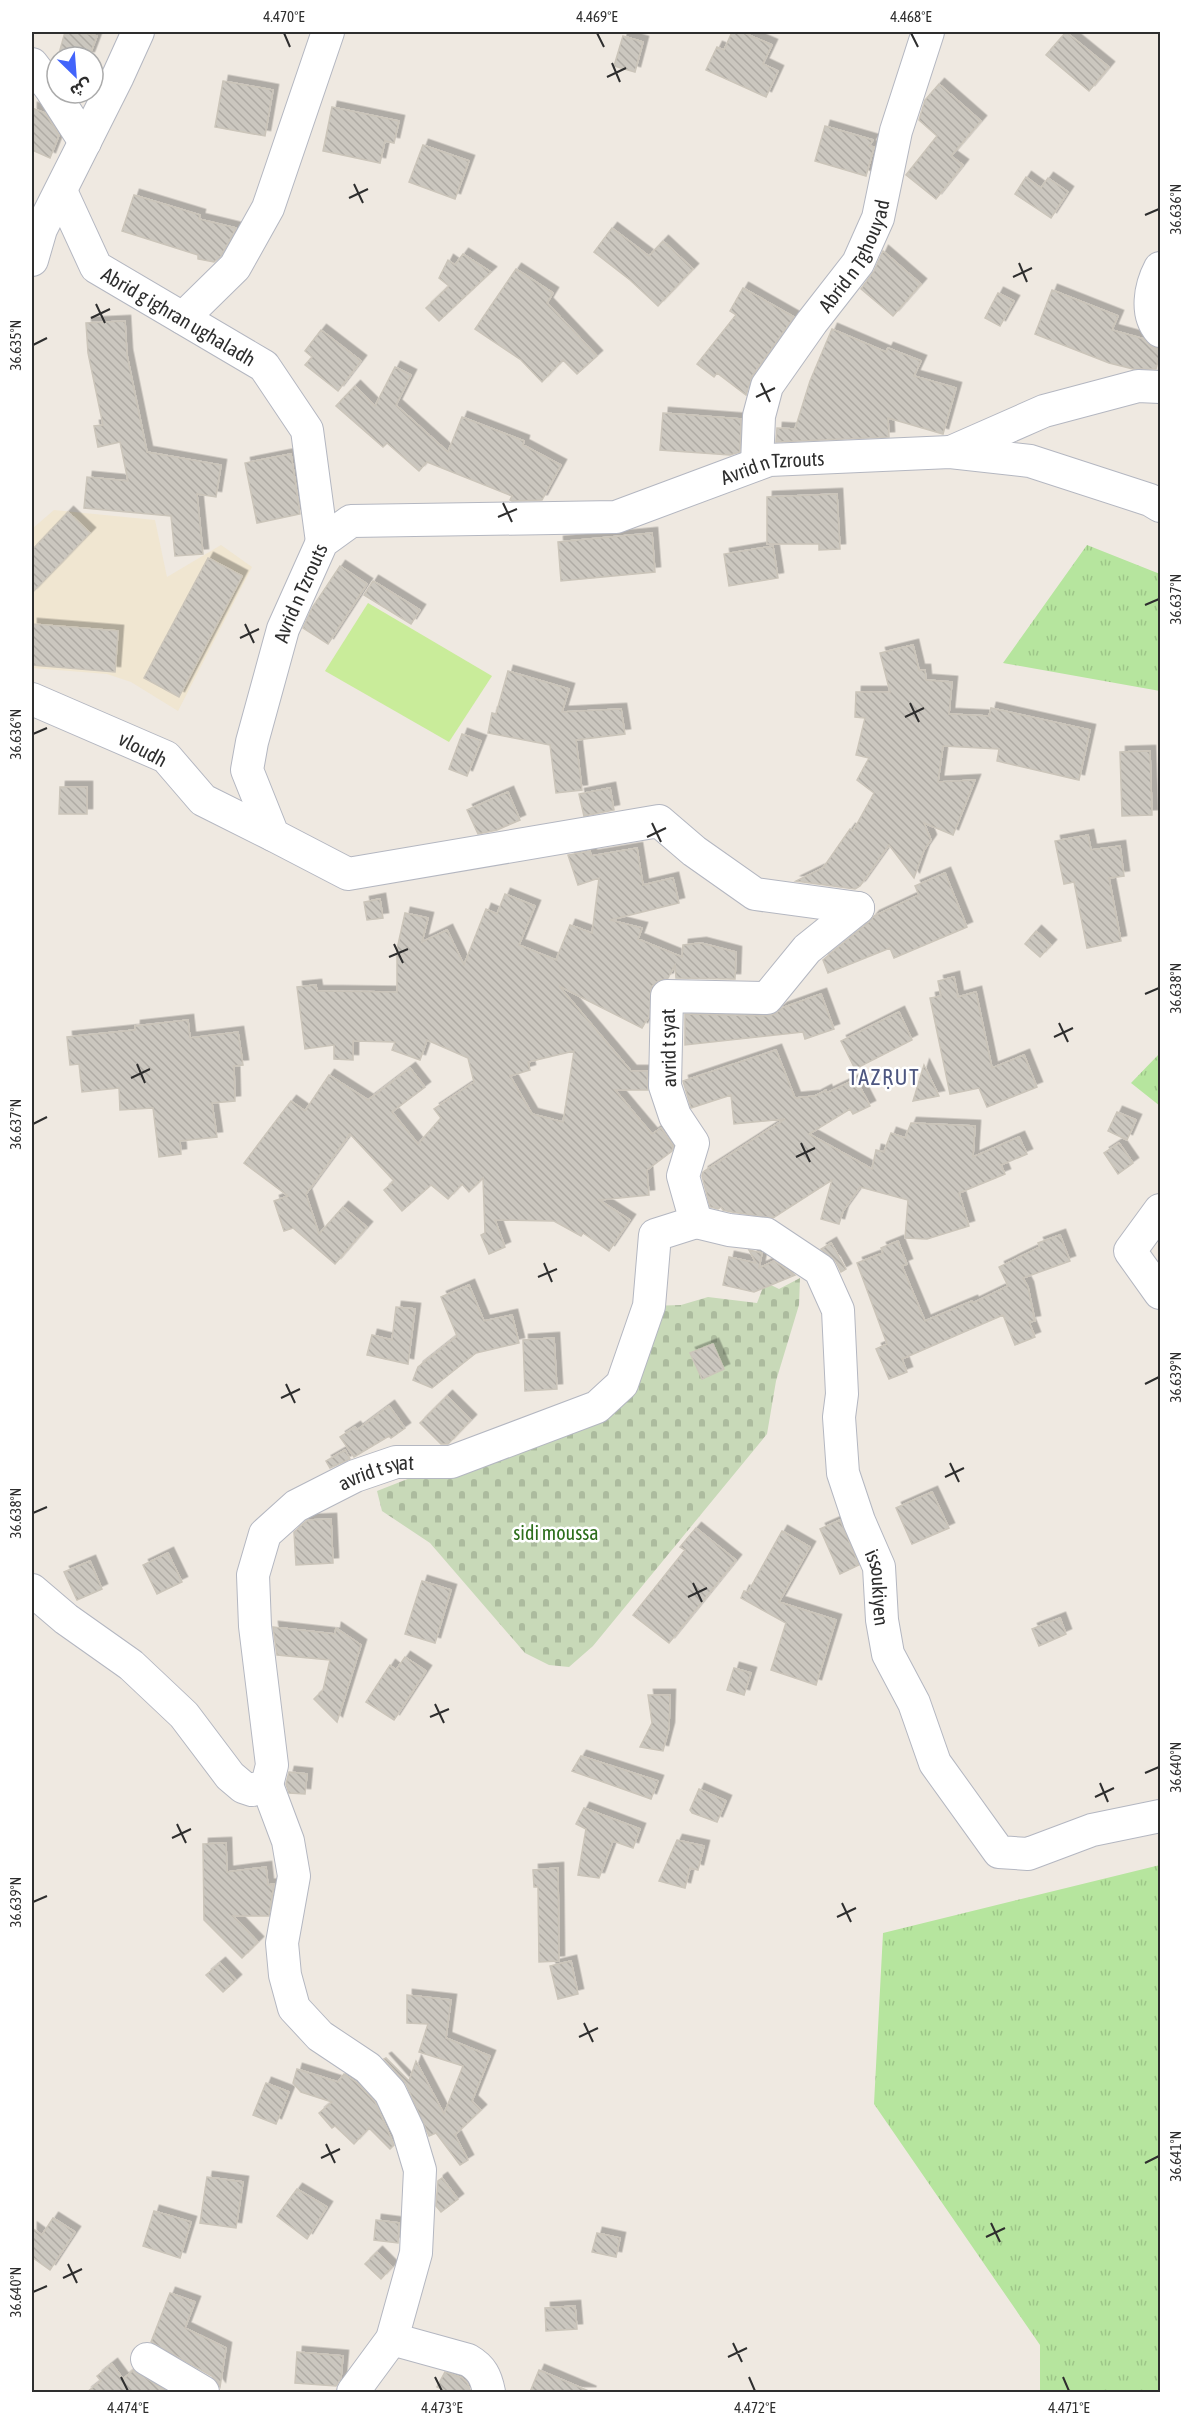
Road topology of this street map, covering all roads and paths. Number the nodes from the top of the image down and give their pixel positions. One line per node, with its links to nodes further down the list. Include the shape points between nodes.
1 (138, 32): 5 (street)
2 (328, 32): 9 (street, via 268,208 235,267)
3 (928, 32): 13 (street, Abrid n Tghouyad, via 896,131 878,218 858,263 766,386 759,416)
4 (32, 64): 5 (street)
5 (85, 142): 6 (street)
6 (61, 191): 7 (street, via 41,229); 9 (street, Abrid g ighran ughaladh, via 96,267)
7 (32, 260)
8 (1161, 267): 10 (street, via 1150,309 1153,323)
9 (183, 318): 15 (street, Abrid g ighran ughaladh, via 264,366 307,430)
10 (1161, 331)
11 (1161, 387): 12 (street, via 1137,386 1044,411)
12 (950, 453): 13 (street, Avrid n Tzrouts, via 769,459); 14 (street, Avrid n Tzrouts, via 1030,461)
13 (757, 464): 15 (street, Avrid n Tzrouts, via 616,517 351,521)
14 (1161, 506)
15 (321, 542): 17 (street, Avrid n Tzrouts, via 283,629 247,770)
16 (32, 699): 17 (street, vloudh, via 166,757 203,800)
17 (273, 835): 19 (street, avrid t syat, via 348,874 659,821 755,894 858,908 807,949 767,998 667,996 665,1086 675,1116 693,1143 683,1176)
18 (1161, 1210): 20 (street, via 1130,1251)
19 (696, 1222): 22 (street, avrid t syat, via 655,1235 649,1306 622,1384 597,1407 451,1462 396,1462 355,1476 296,1506 265,1534 253,1575 255,1626 272,1765); 23 (street, issoukiyen, via 766,1234 820,1270 838,1310 843,1473 879,1567 888,1654 914,1702 935,1763 999,1852 1028,1854 1092,1830)
20 (1161, 1293)
21 (32, 1590): 22 (street, via 131,1665 184,1715 230,1776 243,1787 252,1790)
22 (267, 1785): 24 (street, via 288,1840 294,1876 282,1943 294,2008 320,2036 368,2068 390,2092 408,2130 420,2170 416,2253)
23 (1161, 1816)
24 (392, 2339): 27 (street); 28 (street, via 468,2360 484,2374)
25 (147, 2359): 26 (street)
26 (202, 2392)
27 (353, 2392)
28 (489, 2392)

